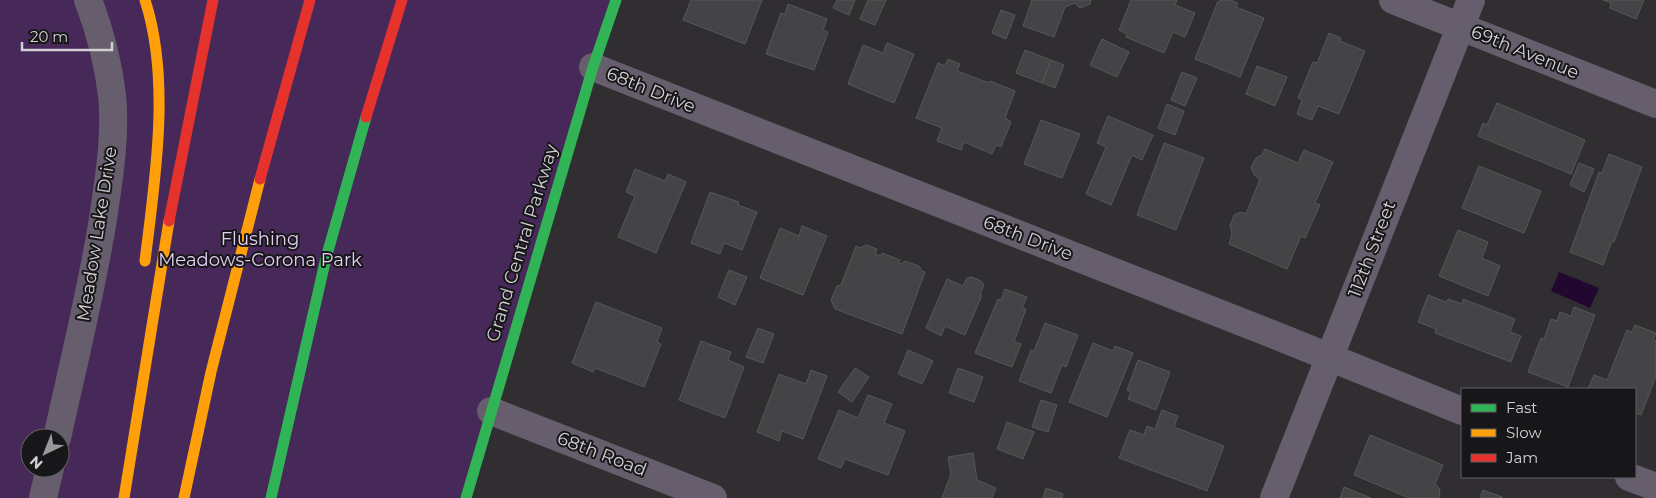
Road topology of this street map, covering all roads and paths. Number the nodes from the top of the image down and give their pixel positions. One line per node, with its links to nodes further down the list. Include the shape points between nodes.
1 (88, 0): 18 (street, Meadow Lake Drive, via 107,62 112,96 112,146 98,249)
2 (145, 0): 12 (main road, via 157,48 159,81 154,180)
3 (212, 0): 15 (main road)
4 (310, 0): 24 (main road, via 252,208)
5 (402, 0): 25 (main road, via 337,217)
6 (616, 0): 10 (main road, Grand Central Parkway)
7 (1393, 0): 9 (street, 69th Avenue)
8 (1471, 0): 9 (street, 112th Street)
9 (1460, 27): 11 (street, 69th Avenue); 14 (street, 112th Street)
10 (593, 67): 14 (street, 68th Drive); 16 (main road, Grand Central Parkway)
11 (1656, 104)
12 (144, 275)
13 (142, 323): 15 (main road)
14 (1329, 358): 17 (street, 68th Drive); 28 (street, 112th Street)
15 (144, 363): 23 (main road)
16 (490, 411): 26 (main road, Grand Central Parkway); 27 (street, 68th Road)
17 (1461, 411)
18 (59, 428)
19 (48, 478): 22 (street)
20 (1632, 478): 21 (street)
21 (1656, 487)
22 (43, 498)
23 (124, 498)
24 (184, 498)
25 (271, 498)
26 (466, 498)
27 (713, 498)
28 (1274, 498)

